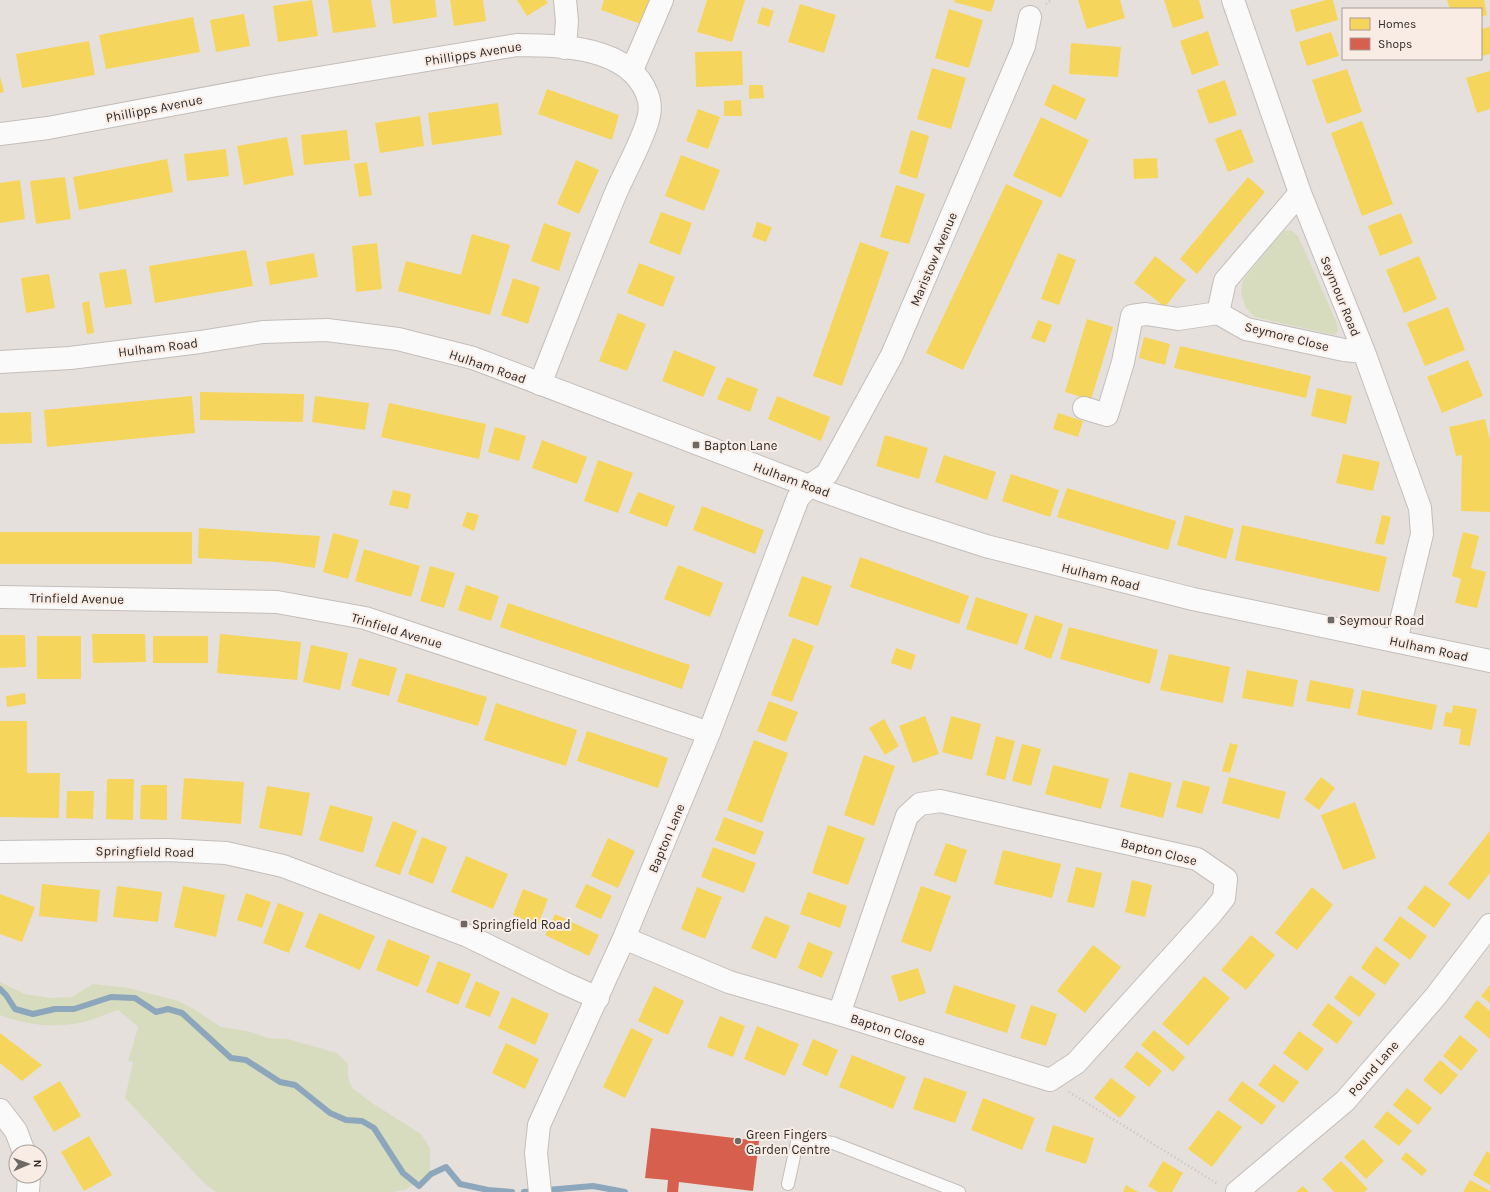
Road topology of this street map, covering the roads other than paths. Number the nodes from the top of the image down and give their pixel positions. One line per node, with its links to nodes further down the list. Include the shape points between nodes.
1 (565, 0): 5 (street)
2 (662, 0): 6 (street)
3 (1233, 0): 8 (street, Seymour Road)
4 (1030, 17): 14 (street, Maristow Avenue, via 1024,46 892,355 827,474)
5 (565, 48): 6 (street, Phillipps Avenue, via 617,60); 7 (street, Phillipps Avenue, via 517,45 270,86 48,128)
6 (632, 70): 12 (street, Phillipps Avenue, via 647,94 650,110 647,124 615,194)
7 (0, 134)
8 (1300, 193): 9 (street, via 1225,281); 10 (street, Seymour Road)
9 (1218, 313): 10 (street, Seymore Close, via 1246,329); 13 (street, via 1178,319 1146,314 1132,316 1123,362 1107,415)
10 (1364, 352): 16 (street, Seymour Road, via 1420,508 1422,534)
11 (0, 362): 12 (street, Hulham Road, via 70,358 263,332 328,330 398,339 473,358)
12 (540, 384): 14 (street, Hulham Road)
13 (1084, 408)
14 (809, 486): 16 (street, Hulham Road, via 986,546 1193,599); 18 (street, Bapton Lane, via 798,498)
15 (0, 597): 18 (street, Trinfield Avenue, via 277,602 366,618)
16 (1396, 641): 17 (street, Hulham Road)
17 (1490, 661)
18 (709, 733): 21 (street, Bapton Lane)
19 (0, 852): 22 (street, Springfield Road, via 167,850 226,853 283,866 468,936)
20 (1490, 925): 28 (street, Pound Lane, via 1436,996 1345,1101)
21 (624, 938): 22 (street, Bapton Lane); 23 (street, Bapton Close, via 729,982)
22 (598, 998): 27 (street, Bapton Lane, via 539,1125 536,1152)
23 (839, 1014): 23 (street, Bapton Close, via 907,816 920,804 940,801 1197,859 1226,879 1224,898 1212,913 1076,1063 1050,1080)
24 (0, 1110): 25 (street, via 16,1131)
25 (21, 1144)
26 (788, 1184): 29 (lane, via 798,1138 833,1143)
27 (539, 1186)
28 (1230, 1190)
29 (959, 1192)

